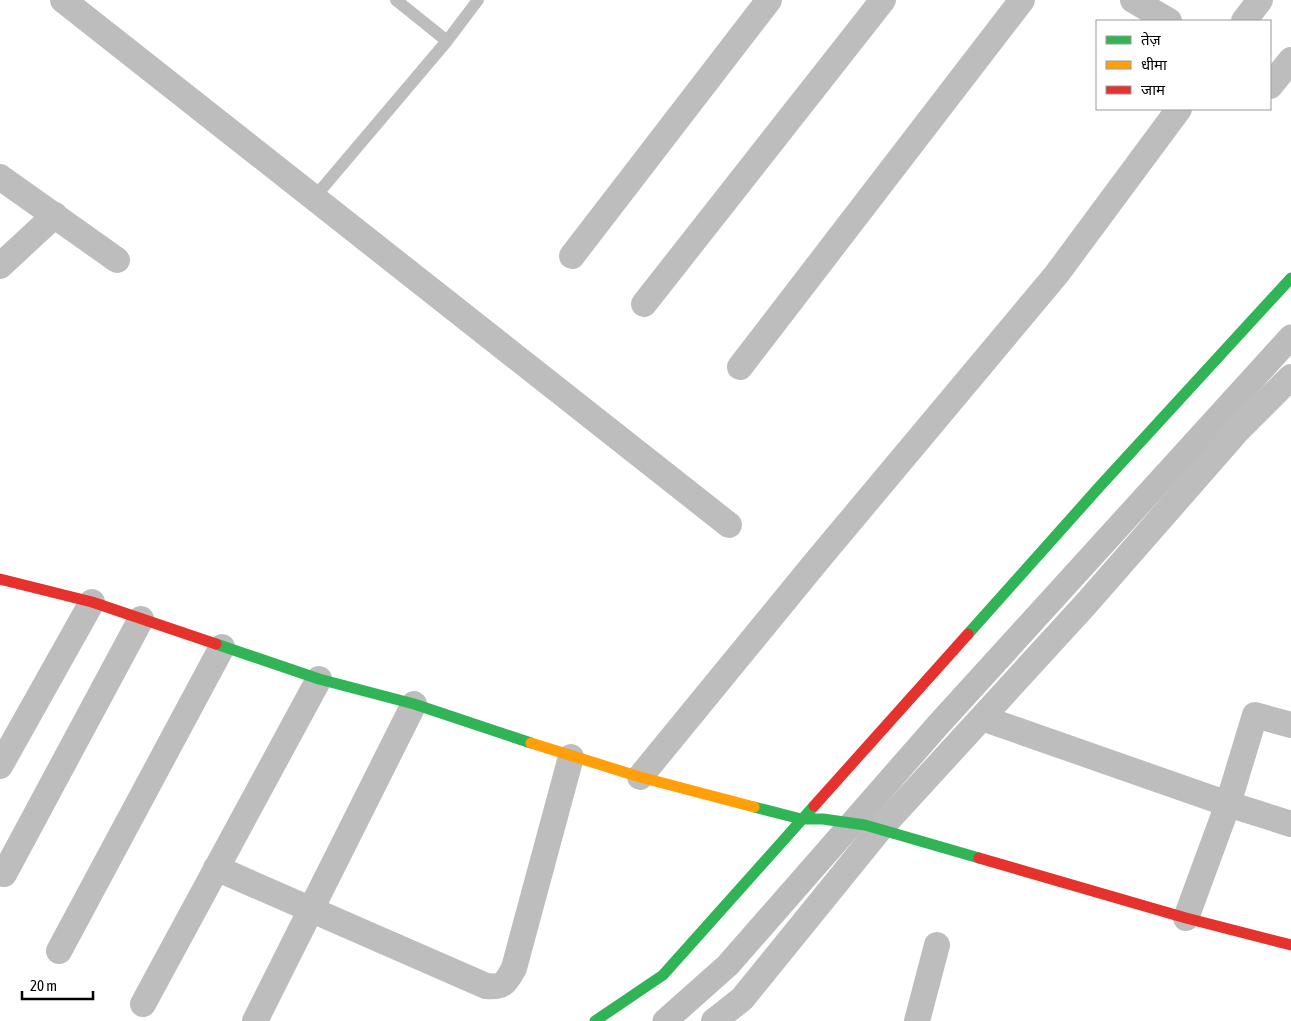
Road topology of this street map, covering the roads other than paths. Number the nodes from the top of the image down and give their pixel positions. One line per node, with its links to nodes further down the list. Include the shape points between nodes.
1 (63, 0): 16 (street)
2 (396, 0): 11 (lane)
3 (478, 0): 11 (lane)
4 (769, 0): 18 (street)
5 (883, 0): 22 (street)
6 (1022, 0): 23 (street)
7 (1133, 0): 9 (street)
8 (1260, 0): 10 (street)
9 (1167, 20)
10 (1245, 20)
11 (447, 42): 16 (lane)
12 (1291, 60): 13 (street)
13 (1271, 85)
14 (1178, 110): 36 (street, via 1056,275)
15 (0, 177): 17 (street)
16 (314, 198): 25 (street)
17 (55, 216): 19 (street); 20 (street)
18 (572, 256)
19 (117, 260)
20 (0, 266)
21 (1291, 278): 38 (street)
22 (644, 304)
23 (740, 367)
24 (1291, 377): 32 (street, via 1239,429 1086,605)
25 (729, 525)
26 (0, 579): 27 (street)
27 (92, 602): 28 (street); 35 (street)
28 (141, 618): 29 (street); 42 (street)
29 (222, 646): 30 (street); 47 (street)
30 (318, 679): 31 (street); 41 (street)
31 (414, 704): 34 (street); 43 (street)
32 (982, 718): 37 (street); 40 (street)
33 (1291, 725): 37 (street, via 1255,714)
34 (571, 757): 36 (street); 43 (street, via 514,968 507,982 497,987 486,986)
35 (0, 766)
36 (640, 777): 38 (street)
37 (1228, 804): 39 (street); 44 (street)
38 (801, 819): 40 (street, via 823,819); 50 (street, via 663,975)
39 (1291, 824)
40 (872, 828): 44 (street); 51 (street, via 742,999)
41 (216, 868): 43 (street); 48 (street)
42 (4, 874)
43 (311, 910): 49 (street)
44 (1186, 918): 46 (street)
45 (937, 945): 52 (street)
46 (1291, 945)
47 (58, 951)
48 (143, 1004)
49 (255, 1021)
50 (595, 1021)
51 (714, 1021)
52 (917, 1021)

